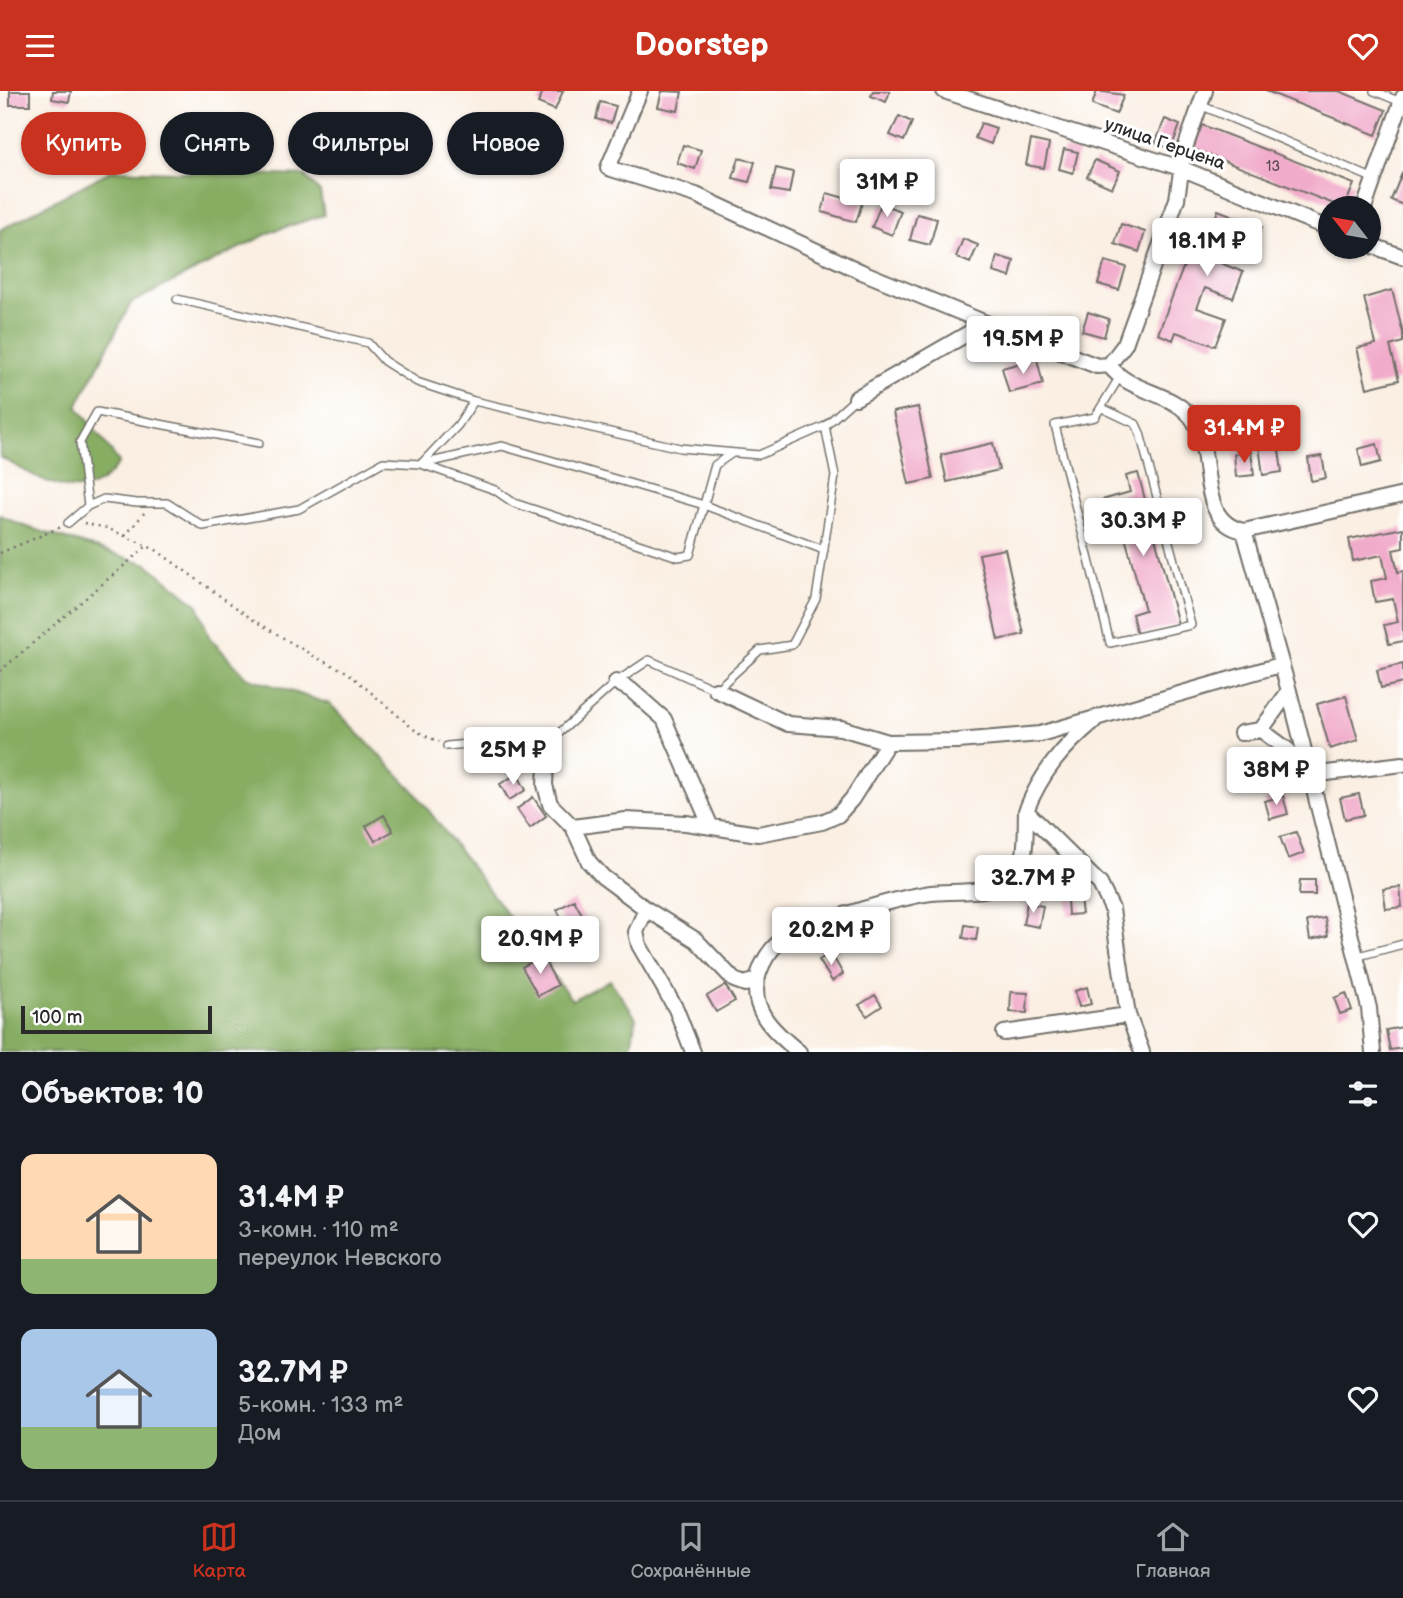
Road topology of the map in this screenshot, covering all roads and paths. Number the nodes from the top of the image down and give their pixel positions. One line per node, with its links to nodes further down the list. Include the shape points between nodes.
1 (944, 91): 6 (street, улица Герцена)
2 (1374, 91): 5 (lane)
3 (635, 92): 13 (street, via 608,168 696,195)
4 (1202, 98): 6 (street, via 1184,151); 7 (lane)
5 (1402, 101): 7 (street)
6 (1183, 169): 9 (street, улица Герцена); 14 (street, via 1177,199 1125,344)
7 (1373, 178): 8 (street)
8 (1368, 196)
9 (1318, 224)
10 (1381, 249): 11 (street)
11 (1403, 257)
12 (177, 299): 17 (lane, via 368,343 383,361 417,382)
13 (986, 323): 14 (street, via 1097,366); 16 (street)
14 (1109, 365): 15 (street)
15 (1119, 378): 18 (lane); 28 (street, via 1194,419 1220,520 1231,529)
16 (856, 398): 19 (lane)
17 (474, 401): 21 (lane, via 680,448); 22 (lane)
18 (1102, 408): 18 (lane, via 1136,424 1140,433 1191,625 1110,643 1055,425 1086,421)
19 (825, 426): 21 (lane, via 759,455); 31 (lane, via 835,476)
20 (259, 443): 26 (lane, via 97,412 80,442)
21 (731, 454): 25 (lane, via 715,465)
22 (421, 464): 24 (lane, via 383,462 299,509 203,526 167,503); 25 (lane, via 502,446); 25 (lane, via 495,490 514,503 678,557 690,555)
23 (1403, 495): 28 (street)
24 (153, 503): 26 (lane, via 104,499); 29 (path)
25 (704, 505): 31 (lane)
26 (88, 506): 27 (lane)
27 (68, 523): 29 (path, via 89,523); 32 (path)
28 (1244, 531): 33 (street)
29 (125, 536): 30 (path)
30 (147, 546): 34 (path); 43 (path, via 251,619 347,672 415,731)
31 (824, 550): 36 (lane, via 816,600 792,645 760,650)
32 (0, 553)
33 (1280, 665): 37 (street); 38 (street)
34 (0, 671)
35 (616, 682): 36 (lane, via 649,660); 42 (lane); 48 (street, via 664,719)
36 (716, 690): 41 (street, via 788,724 841,728)
37 (1289, 691): 39 (street); 45 (street)
38 (1100, 717): 41 (street, via 1009,739); 46 (street, via 1053,760)
39 (1261, 730): 40 (street); 45 (street, via 1288,750)
40 (1241, 733)
41 (888, 742): 48 (street, via 838,815 758,834)
42 (547, 744): 43 (lane, via 519,739); 47 (street, via 545,785 550,804)
43 (447, 746)
44 (1403, 764): 45 (street)
45 (1310, 775): 51 (street)
46 (1026, 811): 52 (street, via 1021,864 1012,880 997,886 926,894 802,929 780,941 764,960); 53 (street, via 1100,884 1112,909)
47 (573, 827): 48 (street, via 626,820); 49 (street, via 596,869)
48 (711, 827)
49 (646, 909): 52 (street, via 696,940 734,980); 55 (street, via 636,932 639,945 676,1009)
50 (1403, 944): 51 (lane)
51 (1354, 957): 58 (street, via 1369,1008)
52 (757, 981): 56 (street, via 755,1000 764,1018)
53 (1128, 1015): 54 (street); 57 (street)
54 (1004, 1033)
55 (693, 1052)
56 (799, 1052)
57 (1142, 1052)
58 (1373, 1052)

